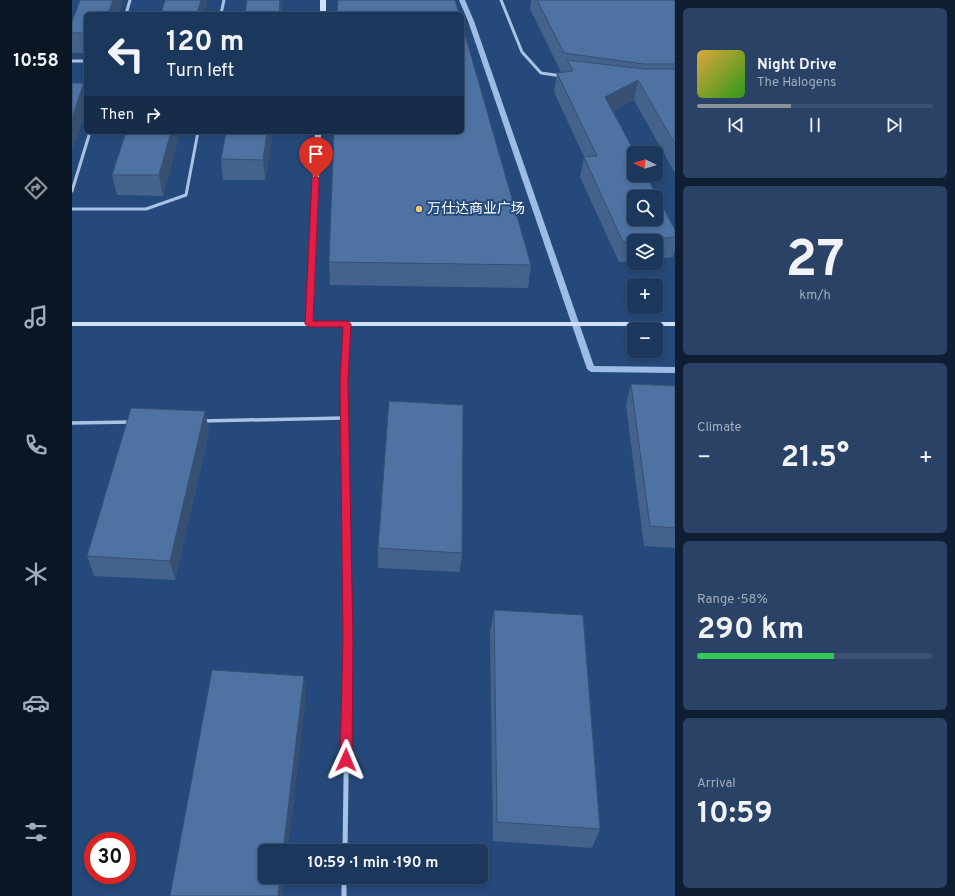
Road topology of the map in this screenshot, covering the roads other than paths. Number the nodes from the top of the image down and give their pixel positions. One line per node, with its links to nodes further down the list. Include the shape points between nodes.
1 (130, 0): 5 (street)
2 (224, 0): 6 (street)
3 (324, 0): 7 (street)
4 (501, 0): 10 (street, via 522,52 541,73)
5 (127, 12)
6 (221, 12)
7 (323, 12)
8 (72, 61): 9 (street)
9 (84, 61)
10 (563, 76)
11 (89, 134): 14 (street)
12 (198, 134): 15 (street, via 186,194 146,208)
13 (318, 134): 17 (street)
14 (72, 191)
15 (72, 209)
16 (72, 324): 17 (street)
17 (309, 324): 18 (street)
18 (347, 324): 19 (street); 20 (street)
19 (675, 324)
20 (344, 418): 21 (street); 24 (street, via 348,639)
21 (196, 421)
22 (134, 422): 23 (street)
23 (72, 423)
24 (345, 844)
25 (344, 884): 26 (street)
26 (344, 896)

